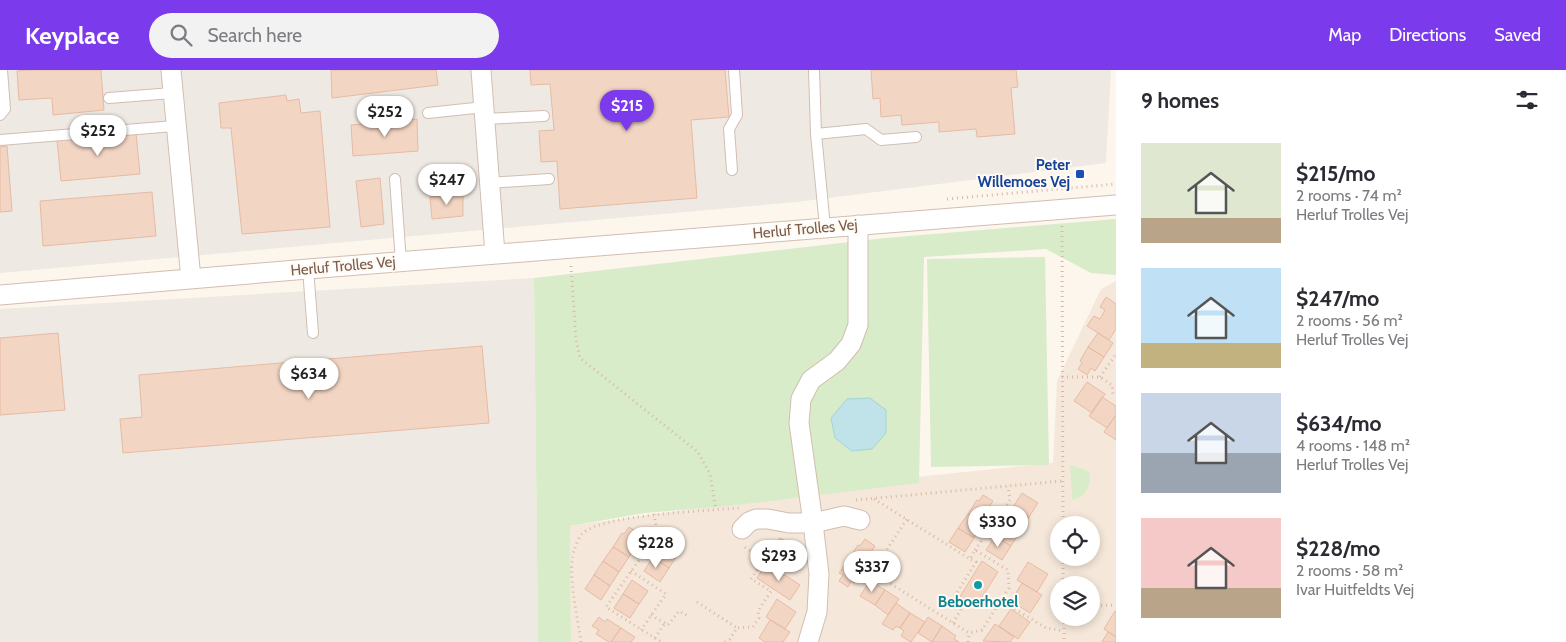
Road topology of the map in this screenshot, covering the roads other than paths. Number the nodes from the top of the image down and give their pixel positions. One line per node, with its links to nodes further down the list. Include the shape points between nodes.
1 (2, 70): 10 (lane, via 5,108)
2 (170, 70): 6 (street)
3 (481, 70): 9 (street)
4 (734, 70): 16 (lane, via 737,115 728,129)
5 (814, 70): 13 (lane)
6 (172, 93): 7 (lane); 12 (street)
7 (109, 98)
8 (428, 112): 9 (lane)
9 (484, 113): 11 (lane); 19 (street)
10 (0, 115)
11 (544, 116)
12 (175, 126): 15 (lane); 26 (street)
13 (816, 134): 14 (lane, via 866,129 881,140); 22 (lane)
14 (916, 137)
15 (0, 140)
16 (732, 170)
17 (395, 179): 24 (lane)
18 (549, 179): 19 (lane)
19 (489, 183): 23 (street)
20 (1116, 205): 21 (street, Herluf Trolles Vej)
21 (858, 225): 22 (street, Herluf Trolles Vej); 30 (street, via 858,325 852,344 837,361 811,380 801,399 799,423)
22 (825, 228): 23 (street, Herluf Trolles Vej)
23 (494, 254): 24 (street, Herluf Trolles Vej)
24 (401, 262): 25 (street, Herluf Trolles Vej)
25 (308, 269): 26 (street, Herluf Trolles Vej); 28 (lane)
26 (191, 279): 27 (street, Herluf Trolles Vej)
27 (0, 296)
28 (313, 333)
29 (860, 520): 30 (street, via 844,516)
30 (813, 523): 31 (street, via 756,519); 32 (street, via 819,574 816,612)
31 (739, 535)
32 (808, 642)

